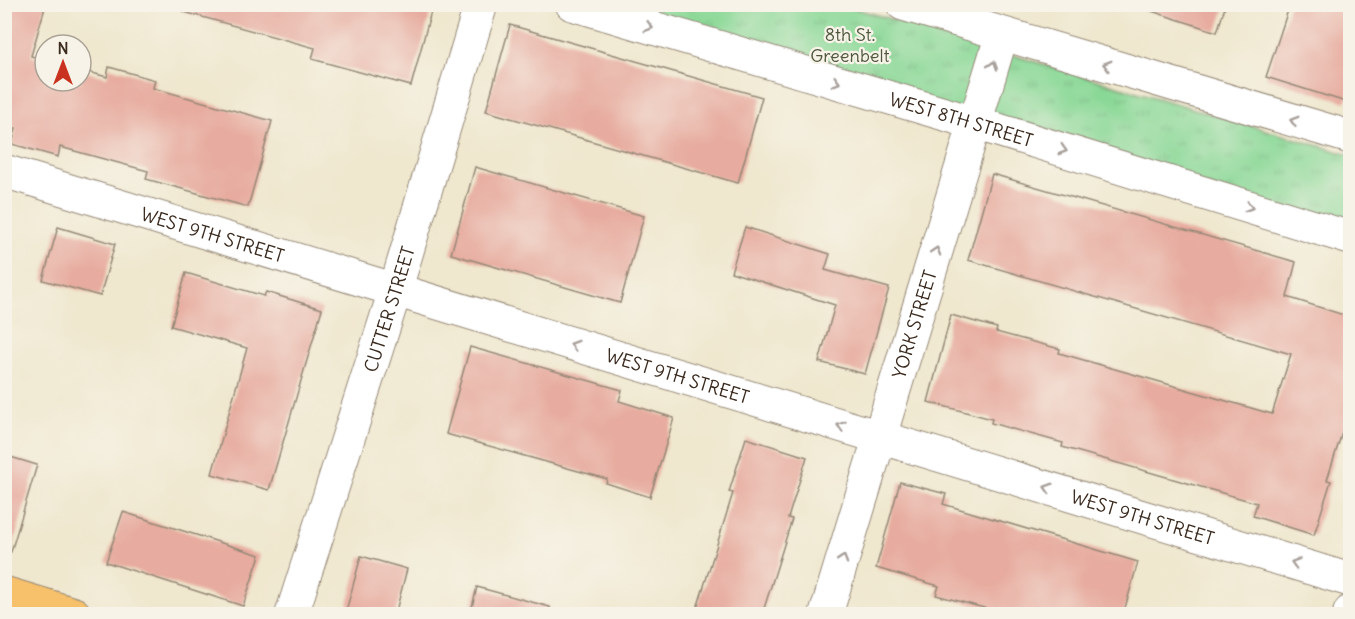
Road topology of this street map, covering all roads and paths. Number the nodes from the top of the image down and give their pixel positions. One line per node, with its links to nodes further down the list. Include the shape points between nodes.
1 (481, 4): 9 (street, CUTTER STREET)
2 (572, 4): 5 (street, WEST 8TH STREET, one-way to 5)
3 (903, 4): 4 (street)
4 (1002, 34): 5 (street, YORK STREET, one-way to 4); 6 (street, one-way to 4)
5 (975, 123): 8 (street, WEST 8TH STREET, one-way to 8); 10 (street, YORK STREET, one-way to 5)
6 (1350, 137)
7 (4, 171): 9 (street, WEST 9TH STREET)
8 (1350, 238)
9 (394, 291): 10 (street, WEST 9TH STREET, one-way to 9); 14 (street, CUTTER STREET)
10 (880, 438): 11 (street, WEST 9TH STREET, one-way to 10); 15 (street, YORK STREET, one-way to 10)
11 (1350, 580)
12 (4, 593): 13 (main road)
13 (74, 615)
14 (292, 615)
15 (826, 615)

